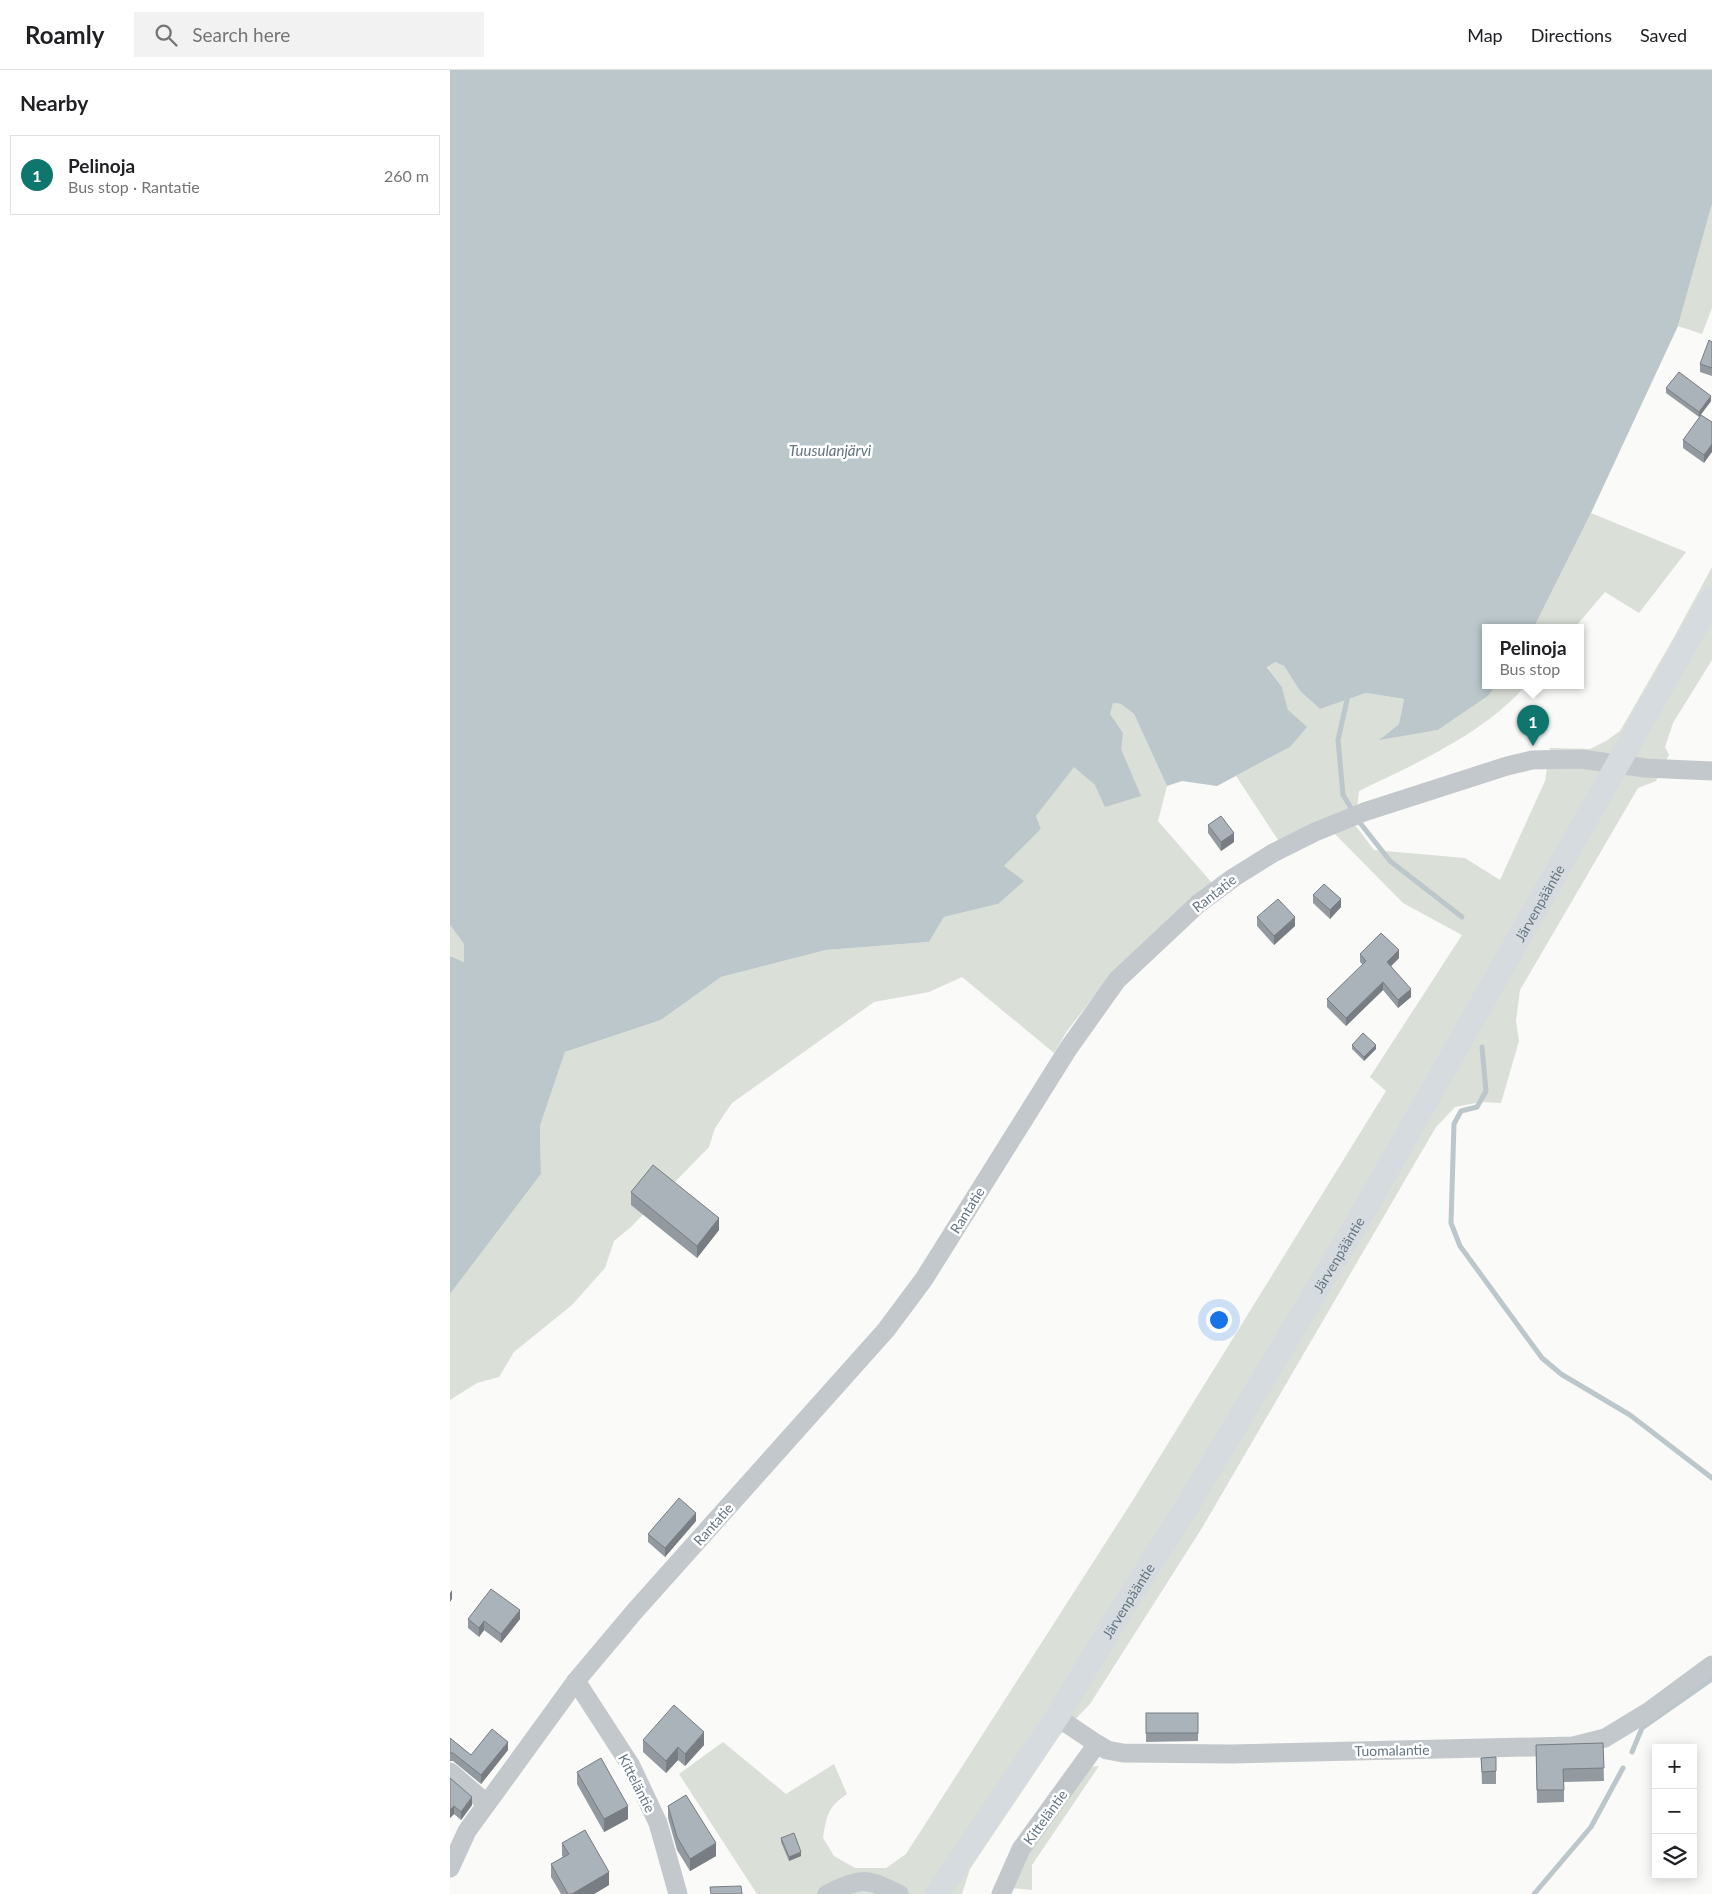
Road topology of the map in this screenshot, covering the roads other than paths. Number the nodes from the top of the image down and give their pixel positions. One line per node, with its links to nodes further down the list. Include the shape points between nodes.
1 (1712, 598): 2 (main road, Järvenpääntie)
2 (1619, 763): 3 (street, Rantatie, via 1645,768); 5 (street, Rantatie, via 1581,758 1532,760 1364,812 1273,853 1198,904 1117,980 1068,1049 924,1279 886,1330); 6 (main road, Järvenpääntie, via 1357,1222)
3 (1712, 771)
4 (1712, 1665): 7 (street, Tuomalantie, via 1652,1710 1605,1738 1573,1746 1232,1754 1123,1753)
5 (576, 1680): 9 (street, Rantatie); 11 (street, Kitteläntie, via 631,1766 658,1823)
6 (1058, 1717): 7 (street, Tuomalantie); 14 (main road, Järvenpääntie)
7 (1097, 1744): 15 (street, Kitteläntie, via 1022,1849)
8 (450, 1772): 9 (street)
9 (486, 1803): 10 (street, Rantatie, via 467,1831)
10 (450, 1868)
11 (678, 1894)
12 (827, 1894): 13 (street, via 851,1882 874,1882)
13 (899, 1894)
14 (937, 1894)
15 (1001, 1894)

